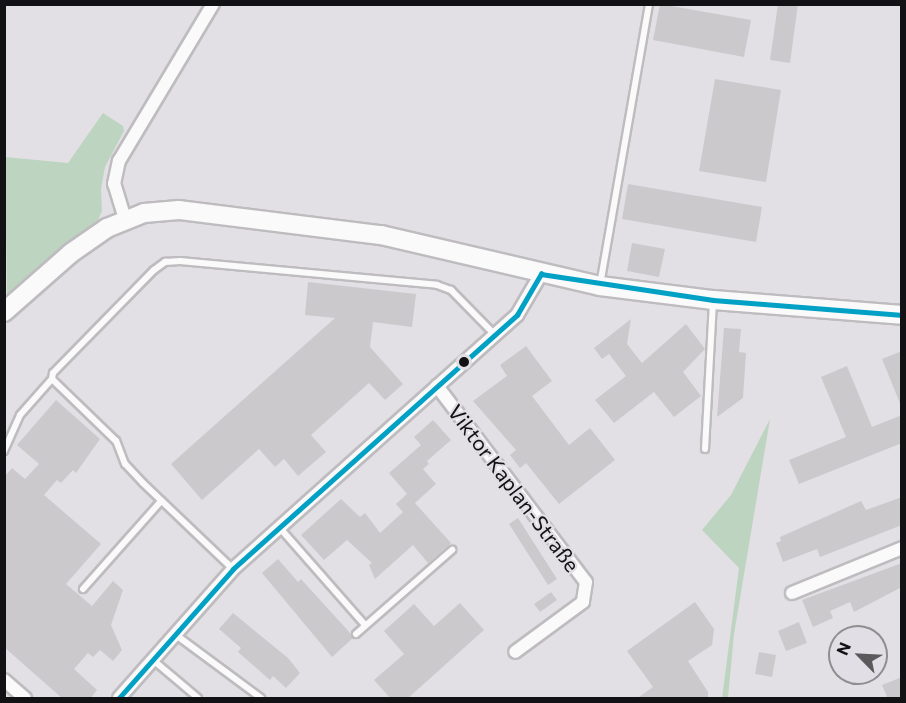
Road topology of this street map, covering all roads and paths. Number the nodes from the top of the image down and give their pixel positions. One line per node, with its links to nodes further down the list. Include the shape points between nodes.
1 (213, 4): 3 (street, via 119,161 114,184)
2 (649, 4): 5 (lane)
3 (125, 219): 4 (main road, via 160,211 199,210 333,227 425,243); 7 (main road, via 87,241)
4 (541, 274): 5 (main road); 9 (street, via 528,301)
5 (600, 286): 6 (main road)
6 (713, 300): 8 (main road); 12 (lane)
7 (4, 312)
8 (902, 315)
9 (495, 336): 10 (lane, via 451,290 437,285 165,262 79,346); 11 (street)
10 (52, 379): 13 (lane, via 20,415); 14 (lane, via 116,441 125,464)
11 (436, 386): 15 (street); 24 (street, Viktor Kaplan-Straße, via 586,582 583,602)
12 (705, 449)
13 (4, 451)
14 (162, 501): 18 (lane); 19 (lane)
15 (279, 527): 18 (street); 21 (lane)
16 (902, 548): 20 (street)
17 (452, 550): 21 (lane)
18 (233, 569): 22 (street)
19 (83, 589)
20 (792, 593)
21 (365, 625): 23 (lane)
22 (175, 634): 25 (street); 30 (lane)
23 (356, 634)
24 (514, 652)
25 (153, 660): 28 (street); 29 (lane)
26 (4, 680): 27 (street)
27 (25, 699)
28 (118, 699)
29 (198, 699)
30 (261, 699)

